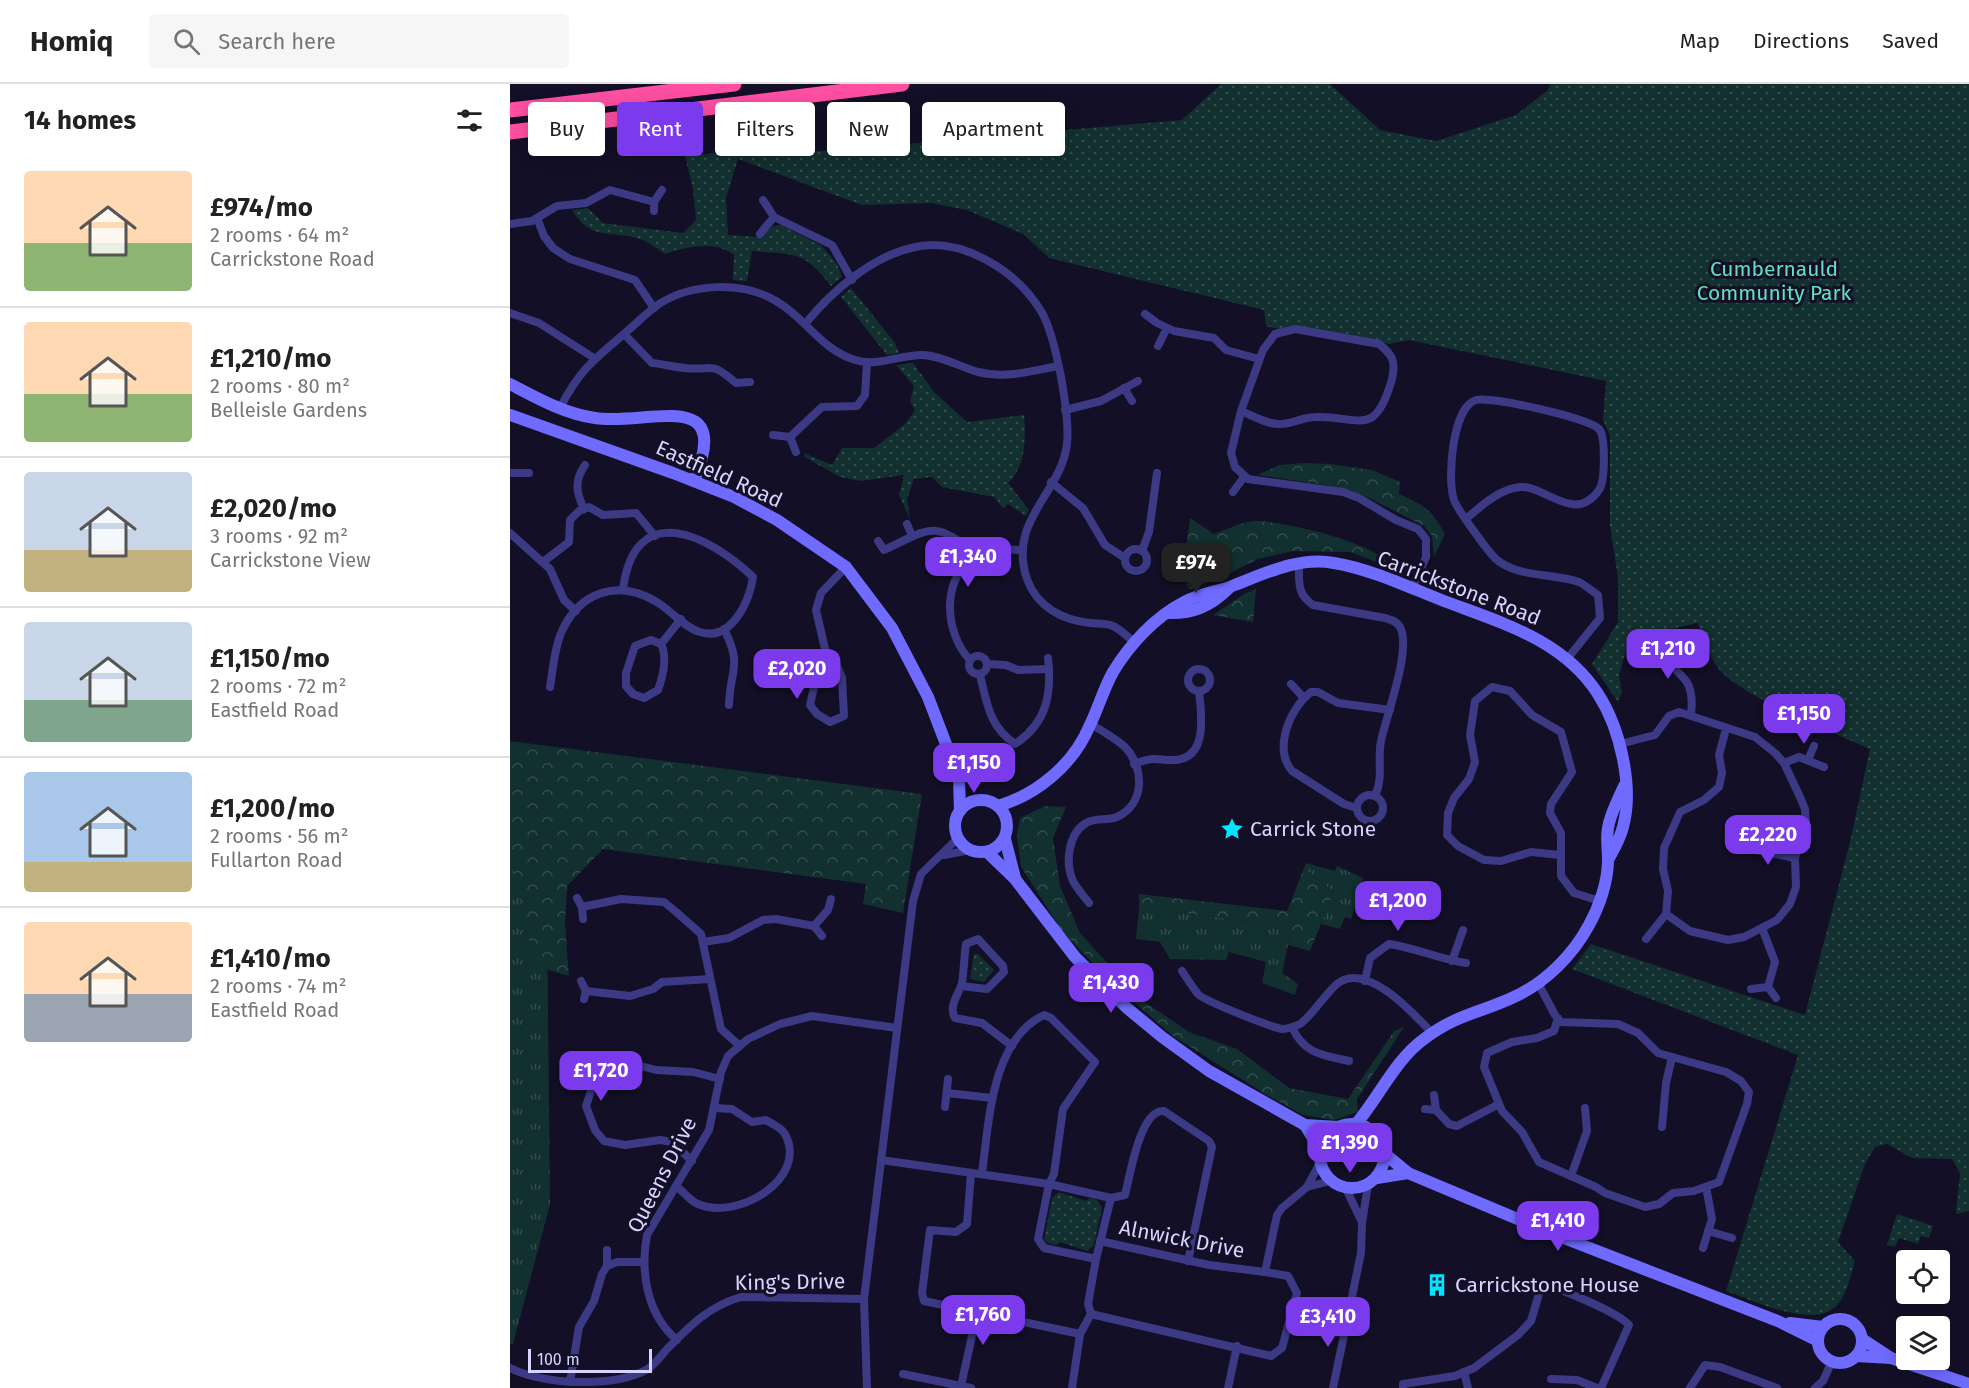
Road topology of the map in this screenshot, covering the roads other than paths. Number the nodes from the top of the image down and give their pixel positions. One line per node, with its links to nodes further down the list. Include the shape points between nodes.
1 (734, 84): 3 (highway)
2 (903, 84): 4 (highway)
3 (510, 110)
4 (510, 132)
5 (662, 190): 8 (street, via 654,207 610,190 585,203 557,206)
6 (763, 200): 7 (street)
7 (774, 217): 10 (street); 11 (street, via 832,245)
8 (537, 218): 9 (street); 12 (street, via 553,248 570,259 635,280)
9 (510, 224)
10 (760, 234)
11 (852, 280): 15 (street); 22 (street, via 890,256 918,246 947,247 983,258 1007,273 1035,302 1046,321)
12 (654, 308): 15 (street, via 694,290 722,286 758,292 777,301); 17 (street)
13 (510, 313): 19 (street, via 539,323)
14 (1145, 314): 16 (street)
15 (805, 324): 21 (street, via 827,348)
16 (1167, 328): 18 (street); 20 (street, via 1214,338 1226,350)
17 (624, 334): 19 (street); 24 (street, via 652,363 684,368 709,366 721,370 736,383)
18 (1158, 346)
19 (594, 358): 28 (street, via 575,379)
20 (1259, 359): 30 (street); 30 (street, via 1275,334 1295,329 1379,344 1390,353 1395,367 1381,407 1359,423 1310,417 1278,424)
21 (867, 363): 22 (street, via 924,355 1005,376); 33 (street, via 865,394 857,406 822,406)
22 (1058, 366): 29 (street)
23 (1138, 381): 26 (street)
24 (750, 382)
25 (510, 384): 28 (street)
26 (1124, 388): 27 (street); 29 (street, via 1101,402)
27 (1132, 401)
28 (560, 408): 40 (street, via 613,420 676,415 692,419 702,429 705,443)
29 (1065, 410): 41 (street, via 1066,447)
30 (1240, 411): 39 (street, via 1232,453 1235,466)
31 (510, 415): 40 (street, Eastfield Road)
32 (773, 435): 33 (street)
33 (790, 437): 34 (street)
34 (796, 452)
35 (585, 465): 43 (street, via 576,488)
36 (510, 473): 37 (street)
37 (529, 473)
38 (1156, 473): 51 (street, via 1149,532)
39 (1244, 477): 42 (street); 58 (street, via 1269,484 1343,492 1418,529 1426,539 1426,557)
40 (694, 481): 56 (street, Eastfield Road, via 777,520)
41 (1051, 482): 50 (street, via 1036,506 1023,539); 53 (street, via 1083,508 1111,551)
42 (1233, 492)
43 (584, 510): 47 (street, via 589,507 603,515 636,513); 54 (street, via 570,520 569,542)
44 (1466, 519): 44 (street, via 1454,502 1449,476 1461,413 1474,400 1543,410 1589,421 1600,430 1602,478 1592,498 1572,505 1521,487 1495,496); 68 (street, via 1496,559 1511,568 1580,582 1598,595 1600,618)
45 (907, 524): 48 (street)
46 (510, 533): 54 (street)
47 (655, 536): 57 (street, via 645,540 635,553); 61 (street, via 664,532 700,538 753,577 739,614)
48 (912, 536): 49 (street, via 884,550); 52 (street, via 930,530 946,532)
49 (878, 542)
50 (1023, 550): 52 (street, via 989,550); 63 (street, via 1028,581 1053,613 1062,618 1112,625)
51 (1142, 552): 53 (street, via 1132,550); 53 (street, via 1146,562 1141,570 1130,569)
52 (976, 555): 69 (street, via 957,579 948,615 961,651)
53 (1125, 558)
54 (543, 562): 59 (street, via 564,600)
55 (1299, 565): 58 (street, Carrickstone Road, via 1333,562); 63 (street, Carrickstone Road, via 1261,573 1189,599); 79 (street, via 1298,586 1303,598 1313,605 1384,618 1401,628 1403,640)
56 (846, 567): 70 (street, via 821,593 816,610); 89 (street, Eastfield Road, via 879,608 905,650 928,697)
57 (623, 589): 59 (street, via 603,592); 60 (street, via 655,601)
58 (1412, 589): 68 (street, Carrickstone Road, via 1521,630)
59 (576, 611): 75 (street, via 561,634)
60 (681, 619): 61 (street, via 700,632 717,633); 65 (street)
61 (724, 628): 78 (street, via 736,662)
62 (1671, 638): 66 (street)
63 (1134, 642): 81 (street, Carrickstone Road, via 1112,674)
64 (1645, 643): 66 (street)
65 (661, 644): 65 (street, via 651,640 635,646 626,673 626,686 633,694 644,698 658,690 664,662)
66 (1659, 648): 80 (street, via 1666,662 1694,693)
67 (1048, 658): 72 (street)
68 (1568, 658): 83 (street, Carrickstone Road, via 1605,704)
69 (970, 660): 71 (street, via 980,656); 73 (street, via 969,670)
70 (828, 662): 70 (street, via 816,678 810,705 830,722 844,716 845,704 837,666)
71 (987, 664): 72 (street, via 1018,670); 73 (street)
72 (1049, 669): 73 (street, via 1050,697 1037,723 1015,744 1002,735 989,716)
73 (980, 675)
74 (1291, 684): 77 (street)
75 (550, 687)
76 (1199, 691): 87 (street, via 1201,733 1192,752 1176,760 1155,757)
77 (1303, 697): 79 (street, via 1318,692 1338,703); 94 (street, via 1287,726 1287,765 1336,800)
78 (729, 705)
79 (1390, 710): 90 (street, via 1380,743 1380,786)
80 (1691, 715): 82 (street); 83 (street, via 1678,712 1669,716 1655,735)
81 (1091, 723): 87 (street, via 1125,748); 92 (street, Carrickstone Road, via 1064,765)
82 (1726, 729): 86 (street, via 1755,737); 111 (street, via 1719,755 1719,787 1704,801 1680,812 1664,848)
83 (1620, 744): 108 (street, Carrickstone Road, via 1627,807 1618,843 1608,860)
84 (1814, 746): 85 (street)
85 (1808, 760): 86 (street, via 1799,757); 88 (street)
86 (1784, 763): 104 (street, via 1805,809 1806,824)
87 (1134, 764): 109 (street, via 1140,782 1129,809 1117,817 1086,822 1073,837 1068,858 1073,880)
88 (1824, 767)
89 (958, 778): 91 (street, Eastfield Road); 95 (street, Eastfield Road)
90 (1375, 795): 94 (street, via 1363,797); 94 (street, via 1383,805 1376,819 1363,819)
91 (978, 800): 93 (street); 95 (street)
92 (1017, 800): 93 (street, Carrickstone Road); 96 (street, Carrickstone Road)
93 (998, 806): 96 (street)
94 (1357, 808)
95 (960, 811): 97 (street, via 955,825)
96 (1007, 823): 98 (street)
97 (958, 838): 100 (street); 102 (street)
98 (1005, 839): 101 (street); 105 (street)
99 (1746, 848): 104 (street)
100 (970, 850): 101 (street); 102 (street)
101 (987, 852): 105 (street)
102 (944, 855): 132 (street, via 921,874 913,901)
103 (1560, 855): 103 (street, via 1561,833 1550,813 1551,804 1572,772 1561,732 1532,715 1510,691 1492,687 1476,700 1470,735 1475,762 1448,813 1448,834 1458,846 1484,860 1501,861 1531,852); 108 (street, via 1561,876 1574,893)
104 (1795, 858): 114 (street, via 1796,887 1790,904 1777,920)
105 (1015, 879): 151 (street, via 1075,957 1140,1020 1209,1071)
106 (577, 898): 110 (street)
107 (831, 899): 113 (street, via 828,910)
108 (1600, 901): 125 (street, Carrickstone Road, via 1573,950)
109 (1089, 903)
110 (582, 907): 112 (street); 118 (street, via 621,899 664,902 701,934)
111 (1666, 914): 114 (street, via 1690,931 1712,938 1744,937); 117 (street)
112 (583, 919)
113 (814, 926): 116 (street); 118 (street, via 762,920 729,938)
114 (1762, 928): 127 (street, via 1775,962)
115 (1463, 930): 119 (street)
116 (822, 936)
117 (1646, 939)
118 (703, 942): 122 (street)
119 (1452, 961): 120 (street); 124 (street, via 1413,947 1389,944 1370,958)
120 (1466, 963)
121 (1182, 971): 131 (street, via 1198,994 1214,1004 1284,1029)
122 (710, 979): 123 (street, via 662,982 630,996 585,995); 134 (street, via 721,1029)
123 (581, 981)
124 (1365, 981): 131 (street, via 1340,981 1301,1023); 133 (street, via 1389,991)
125 (1538, 983): 130 (street); 133 (street, Carrickstone Road, via 1514,997 1454,1019)
126 (961, 986): 126 (street, via 966,944 978,939 1004,972 987,989); 135 (street, via 952,1013 955,1018 982,1023)
127 (1768, 987): 128 (street); 129 (street)
128 (1751, 989)
129 (1776, 998)
130 (1558, 1018): 136 (street, via 1568,1023 1618,1024 1638,1033 1658,1053); 144 (street, via 1554,1030 1545,1035 1512,1042 1487,1053 1484,1067)
131 (1292, 1027): 137 (street, via 1298,1042 1316,1054)
132 (897, 1028): 134 (street, Queens Drive, via 812,1016 780,1024); 157 (street)
133 (1432, 1033): 143 (street, Carrickstone Road, via 1406,1057)
134 (740, 1046): 138 (street, Queens Drive, via 728,1056)
135 (1012, 1046): 142 (street); 165 (street, via 1044,1015 1095,1062 1064,1109)
136 (1672, 1057): 153 (street); 168 (street, via 1726,1072 1741,1081 1749,1092 1719,1182)
137 (1349, 1061)
138 (720, 1079): 146 (street, Queens Drive); 158 (street, via 629,1063 609,1070 593,1085 586,1106 594,1130 604,1140 625,1145 672,1142)
139 (948, 1079): 140 (street)
140 (946, 1093): 142 (street); 145 (street)
141 (1434, 1095): 149 (street)
142 (992, 1098): 160 (street)
143 (1375, 1102): 150 (street, Carrickstone Road); 154 (street)
144 (1499, 1104): 149 (street, via 1457,1126 1449,1124); 162 (street, via 1522,1132 1539,1162)
145 (945, 1107)
146 (715, 1108): 158 (street, Queens Drive, via 709,1130); 166 (street, via 732,1109 752,1122 766,1120 784,1132 789,1149 784,1173 763,1196 729,1209 697,1204)
147 (1585, 1108): 162 (street, via 1587,1131)
148 (1425, 1109): 149 (street)
149 (1436, 1110)
150 (1356, 1124): 152 (street); 154 (street)
151 (1305, 1125): 152 (street); 156 (street)
152 (1338, 1127): 156 (street, via 1329,1133)
153 (1662, 1127)
154 (1373, 1132): 155 (street)
155 (1385, 1154): 161 (street); 164 (street, via 1382,1171)
156 (1320, 1157): 163 (street); 167 (street)
157 (881, 1160): 159 (street); 182 (street)
158 (692, 1161): 166 (street, Queens Drive)
159 (971, 1173): 160 (street); 183 (street, via 967,1224 956,1232 930,1230 922,1293 924,1301)
160 (982, 1173): 165 (street)
161 (1408, 1173): 164 (street); 185 (street)
162 (1571, 1176): 168 (street, via 1645,1206 1659,1204 1673,1193)
163 (1330, 1180): 167 (street); 169 (street)
164 (1373, 1181): 169 (street); 171 (street)
165 (1049, 1184): 170 (street); 177 (street, via 1040,1245)
166 (676, 1186): 179 (street, Queens Drive, via 647,1235)
167 (1307, 1186): 181 (street, Alnwick Drive, via 1277,1215)
168 (1706, 1186): 172 (street, via 1712,1219)
169 (1346, 1188): 171 (street)
170 (1111, 1198): 174 (street); 178 (street, via 1125,1195 1139,1136 1159,1110 1209,1141 1212,1147)
171 (1362, 1223): 207 (street, via 1361,1253)
172 (1708, 1231): 173 (street); 175 (street)
173 (1732, 1238)
174 (1100, 1241): 177 (street); 178 (street, Alnwick Drive)
175 (1703, 1248)
176 (607, 1250): 180 (street)
177 (1096, 1259): 184 (street, via 1088,1304)
178 (1188, 1261): 181 (street, Alnwick Drive)
179 (644, 1262): 180 (street); 189 (street, Queens Drive, via 657,1315)
180 (607, 1266): 199 (street, via 579,1327)
181 (1265, 1272): 191 (street, via 1287,1276 1297,1293 1282,1348 1271,1356)
182 (864, 1299): 189 (street, King's Drive, via 741,1297 699,1316); 203 (street)
183 (977, 1313): 187 (street); 202 (street)
184 (1091, 1314): 187 (street); 191 (street)
185 (1780, 1322): 186 (street); 190 (street)
186 (1823, 1327): 188 (street, via 1847,1320 1856,1326); 190 (street)
187 (1080, 1334): 205 (street)
188 (1862, 1339): 192 (street); 193 (street)
189 (677, 1340): 201 (street, King's Drive, via 648,1370)
190 (1818, 1341): 194 (street, via 1823,1355)
191 (1237, 1346): 206 (street)
192 (1856, 1356): 193 (street); 194 (street, via 1840,1363)
193 (1891, 1358): 200 (street)
194 (1832, 1361): 213 (street, via 1823,1381)
195 (510, 1368): 199 (street, King's Drive)
196 (1464, 1372): 208 (street, via 1403,1384); 209 (street); 210 (street, via 1518,1335 1532,1321 1541,1287 1551,1286 1620,1315 1629,1325)
197 (903, 1374): 202 (street)
198 (1551, 1379): 210 (street, via 1577,1380)
199 (570, 1382): 201 (street, King's Drive)
200 (1969, 1384)
201 (602, 1385)
202 (961, 1386): 204 (street)
203 (867, 1388)
204 (971, 1388)
205 (1072, 1388)
206 (1228, 1388)
207 (1333, 1388)
208 (1403, 1388)
209 (1468, 1388)
210 (1599, 1388)
211 (1690, 1388): 212 (street, via 1705,1365)
212 (1777, 1388)
213 (1815, 1388)

